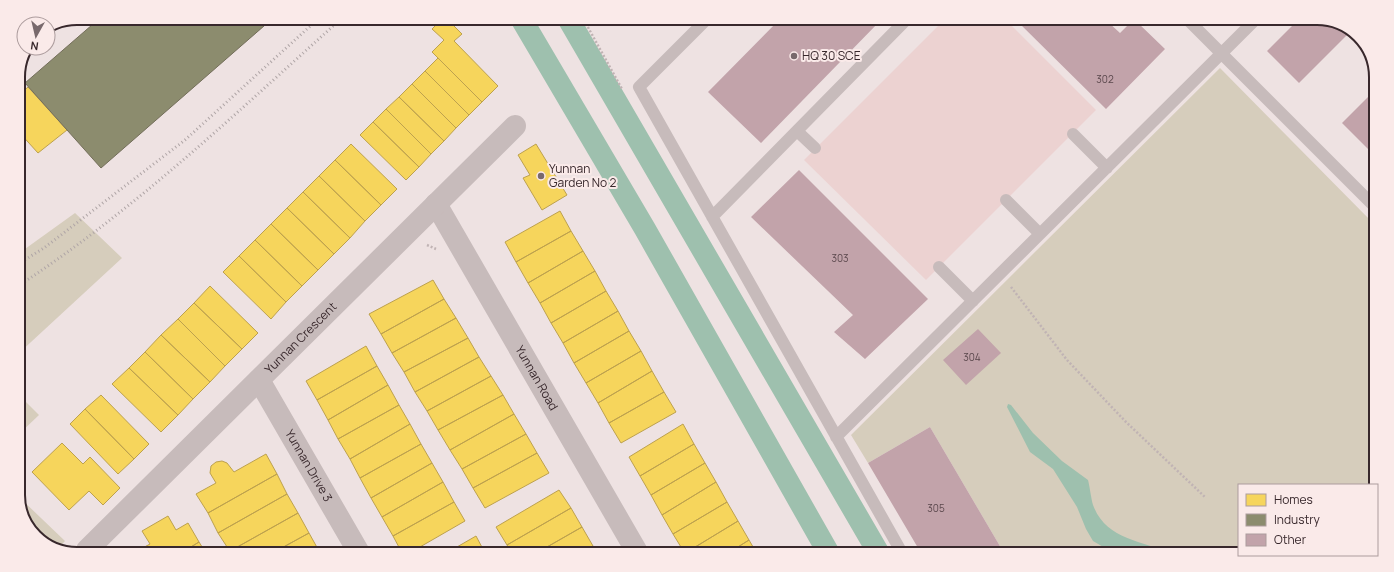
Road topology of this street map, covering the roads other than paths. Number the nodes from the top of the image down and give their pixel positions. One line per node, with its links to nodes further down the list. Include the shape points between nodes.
1 (701, 25): 14 (lane, via 639,87)
2 (901, 25): 7 (lane)
3 (1193, 25): 5 (lane)
4 (1250, 25): 5 (lane)
5 (1222, 54): 10 (lane); 12 (lane)
6 (515, 126): 13 (street, Yunnan Crescent)
7 (797, 131): 9 (lane); 14 (lane)
8 (1073, 134): 10 (lane)
9 (815, 148)
10 (1107, 168): 15 (lane)
11 (1006, 200): 15 (lane)
12 (1369, 201)
13 (436, 204): 18 (street, Yunnan Crescent); 22 (street, Yunnan Road)
14 (712, 217): 19 (lane)
15 (1040, 234): 17 (lane)
16 (939, 267): 17 (lane)
17 (973, 301): 19 (lane)
18 (259, 380): 20 (street, Yunnan Crescent); 21 (street, Yunnan Drive 3)
19 (836, 437): 23 (lane)
20 (91, 547)
21 (356, 547)
22 (634, 547)
23 (899, 547)

